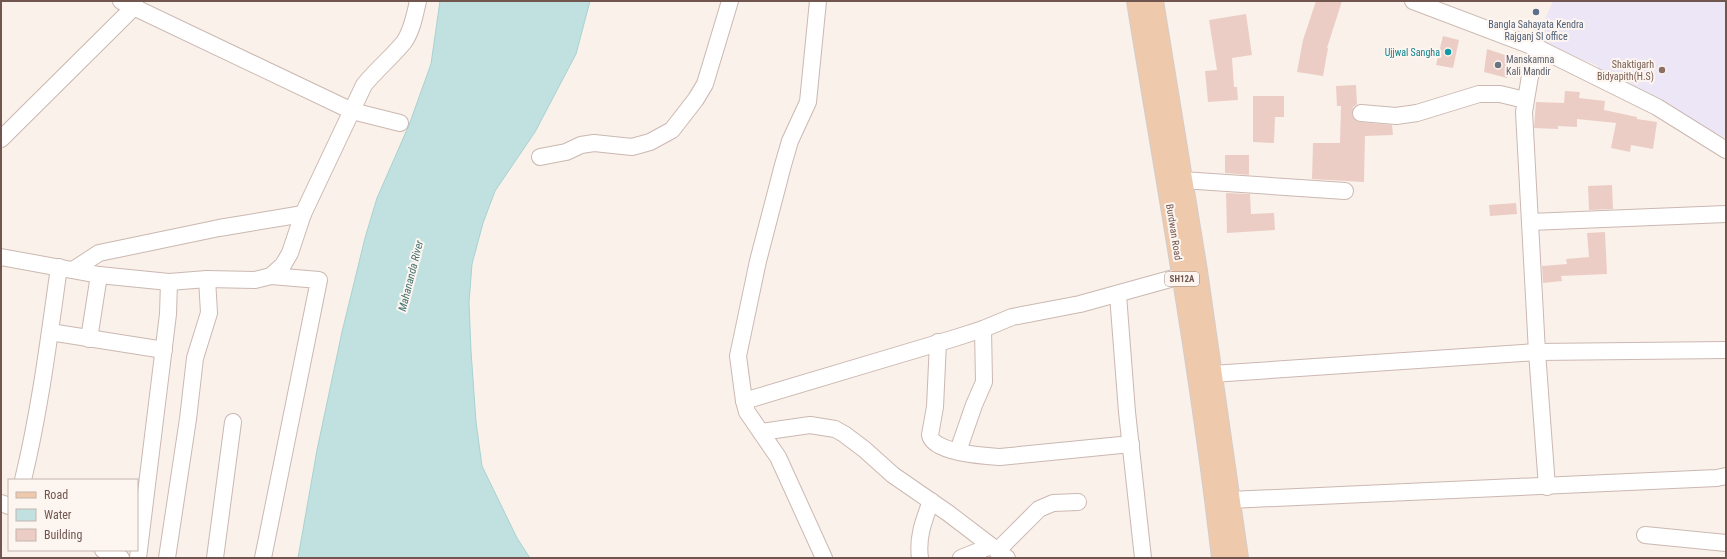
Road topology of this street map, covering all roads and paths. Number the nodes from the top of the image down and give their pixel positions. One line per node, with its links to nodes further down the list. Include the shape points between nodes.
1 (418, 1): 10 (street, via 404,41 364,85)
2 (730, 1): 15 (street, via 705,84 672,130 650,142 632,147 582,144 566,152)
3 (818, 1): 37 (street, via 808,102 790,141 783,165 758,261 738,356)
4 (1137, 1): 25 (main road, Burdwan Road / SH12A)
5 (1153, 1): 16 (main road, Burdwan Road / SH12A)
6 (1413, 1): 8 (street)
7 (130, 3): 10 (street); 13 (street)
8 (1542, 50): 9 (street, via 1530,76); 14 (street, via 1657,107)
9 (1525, 100): 11 (street, via 1500,94 1479,94 1417,113 1396,116); 20 (street)
10 (352, 111): 12 (street); 18 (street)
11 (1362, 113)
12 (400, 123)
13 (1, 139)
14 (1726, 150)
15 (540, 157)
16 (1182, 180): 17 (street); 36 (main road, Burdwan Road / SH12A)
17 (1345, 191)
18 (303, 214): 22 (street, via 219,228 99,253); 24 (street, via 290,253 283,265)
19 (1726, 214): 20 (street)
20 (1530, 222): 35 (street)
21 (1, 257): 22 (street)
22 (66, 268): 23 (street); 30 (street)
23 (99, 274): 27 (street); 31 (street)
24 (271, 276): 26 (street, via 255,280); 57 (street, via 318,280)
25 (1181, 276): 28 (street); 52 (main road, Burdwan Road / SH12A, via 1212,472)
26 (207, 279): 27 (street); 55 (street, via 209,313 195,358)
27 (169, 282): 33 (street)
28 (1118, 295): 29 (street, via 1020,314); 40 (street)
29 (983, 329): 32 (street); 41 (street, via 984,382)
30 (50, 332): 31 (street); 43 (street, via 42,394)
31 (89, 339): 33 (street)
32 (938, 342): 37 (street); 41 (street, via 931,440 938,447)
33 (164, 350): 54 (street)
34 (1726, 350): 35 (street)
35 (1537, 352): 36 (street); 44 (street)
36 (1212, 374): 45 (main road, Burdwan Road / SH12A)
37 (744, 401): 39 (street, via 747,412)
38 (233, 422): 56 (street)
39 (761, 432): 46 (street, via 810,425 834,429); 58 (street, via 778,457)
40 (1131, 444): 41 (street, via 1000,457); 61 (street)
41 (958, 451)
42 (1726, 476): 44 (street)
43 (23, 479)
44 (1547, 487): 45 (street)
45 (1230, 500): 52 (main road, Burdwan Road / SH12A)
46 (931, 501): 51 (street); 59 (street, via 919,536)
47 (1078, 502): 51 (street, via 1053,503 1039,509)
48 (1645, 535): 49 (street)
49 (1726, 543)
50 (105, 551): 53 (street)
51 (998, 551): 60 (street)
52 (1229, 553)
53 (121, 558)
54 (138, 558)
55 (167, 558)
56 (215, 558)
57 (263, 558)
58 (824, 558)
59 (920, 558)
60 (961, 558)
61 (1143, 558)

